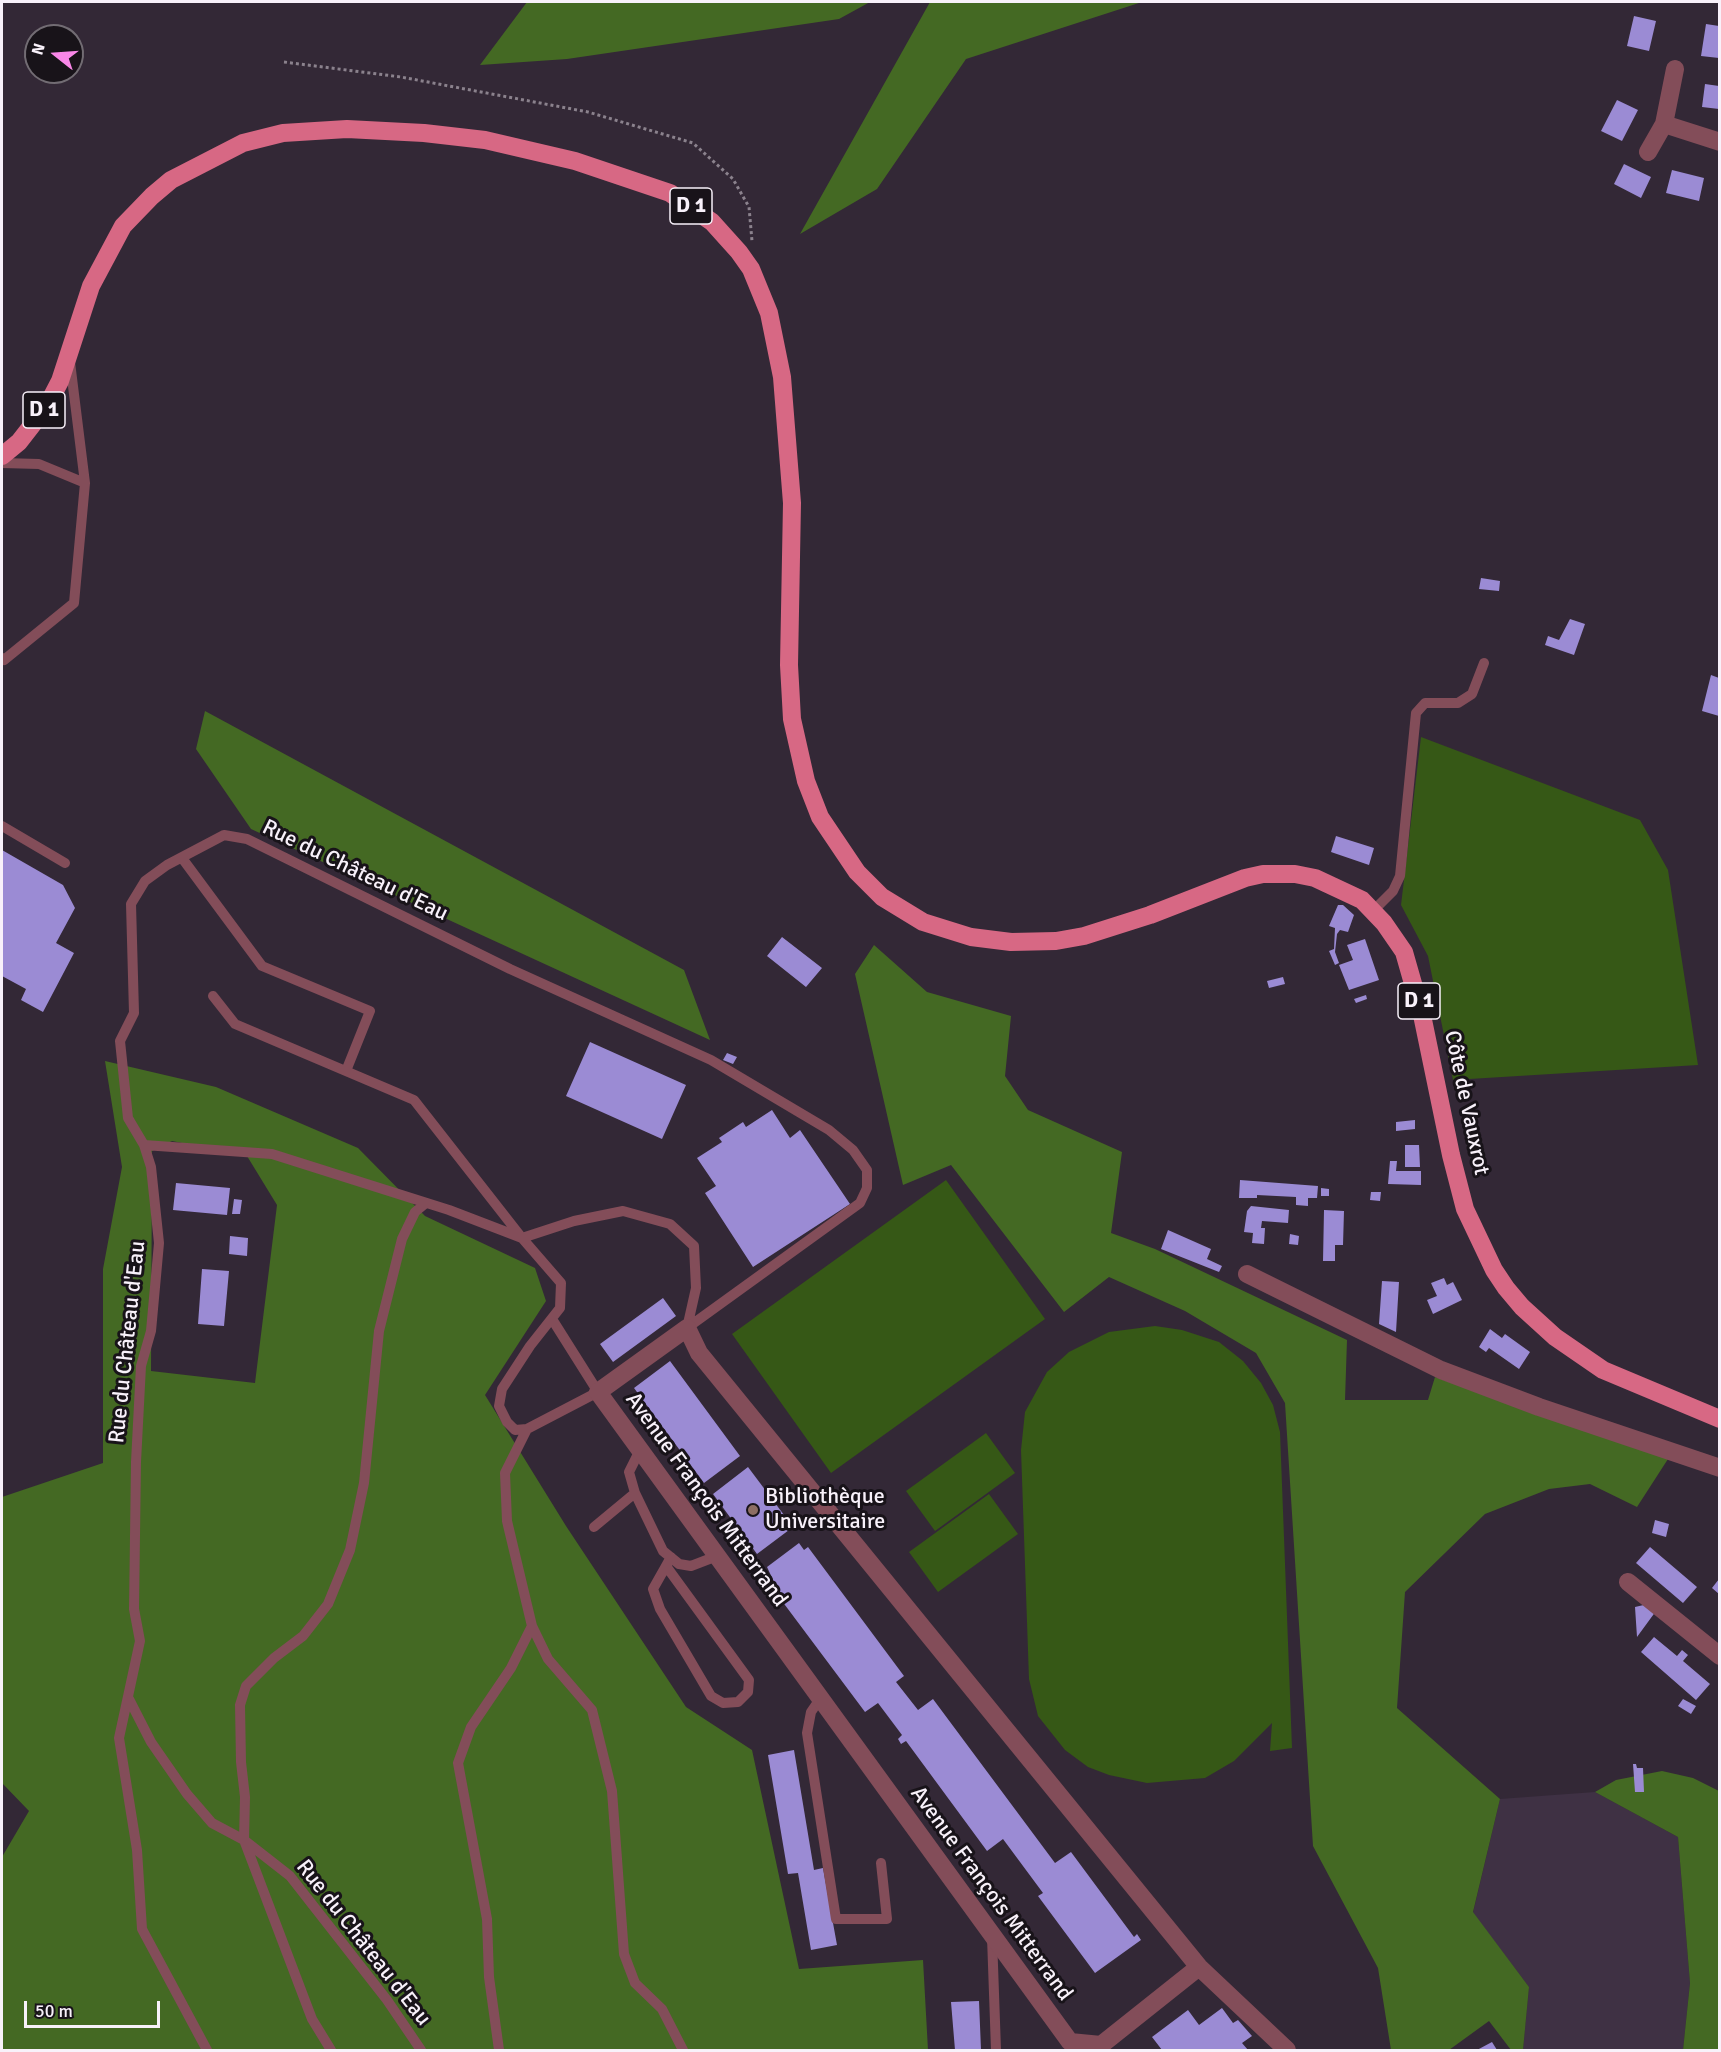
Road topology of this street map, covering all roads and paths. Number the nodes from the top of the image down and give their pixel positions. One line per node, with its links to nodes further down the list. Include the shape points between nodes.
1 (284, 62): 6 (path, via 402,77 588,112 693,143 733,179 749,207 753,235)
2 (1675, 69): 3 (street)
3 (1664, 124): 4 (street); 5 (street)
4 (1719, 142)
5 (1648, 152)
6 (747, 264): 7 (main road, D 1, via 724,234 683,200 651,185 575,161 485,140 424,133 347,129 283,133 243,143 210,158 171,180 136,212 123,226 95,278); 16 (main road, Côte de Vauxrot / D 1, via 768,313 786,414 792,503 792,719 806,781 831,836 857,872 908,915 941,929 971,938 1031,943 1116,927 1263,874 1315,878 1347,891)
7 (69, 353): 8 (main road, D 1, via 47,406 19,442); 10 (lane)
8 (2, 456)
9 (2, 463): 10 (lane, via 39,464)
10 (85, 483): 11 (lane, via 74,603)
11 (2, 658)
12 (1484, 663): 16 (lane, via 1472,694 1458,703 1425,703 1416,713 1400,876 1393,891)
13 (2, 826): 15 (lane)
14 (182, 858): 18 (lane, via 262,966 369,1011); 19 (lane, Rue du Château d'Eau, via 144,881 131,904 134,1013 120,1041 128,1118); 24 (lane, Rue du Château d'Eau, via 224,835 247,839 510,969 711,1060 793,1106 853,1150 867,1170 867,1188 860,1203)
15 (65, 863)
16 (1374, 910): 26 (main road, Côte de Vauxrot / D 1, via 1404,952 1466,1209 1506,1288 1555,1337 1603,1370)
17 (213, 996): 18 (lane, via 235,1024)
18 (346, 1071): 21 (lane, via 414,1100)
19 (144, 1145): 20 (lane, via 272,1154); 37 (lane, Rue du Château d'Eau, via 151,1167 159,1243 151,1331 141,1366 134,1609 140,1641)
20 (426, 1203): 21 (lane); 39 (lane, Rue du Château d'Eau, via 415,1212 402,1239 379,1331 364,1483 350,1550 328,1604 303,1636 246,1686 240,1705)
21 (522, 1238): 23 (lane, via 561,1283 560,1308); 24 (lane, via 574,1221 623,1212 670,1224 694,1246 696,1288)
22 (1247, 1274): 29 (street, via 1441,1370)
23 (552, 1319): 25 (lane); 27 (lane, via 502,1389 499,1406 507,1422 515,1430)
24 (687, 1328): 25 (street, Avenue François Mitterrand); 42 (street, via 699,1353)
25 (598, 1392): 27 (lane); 28 (street, Avenue François Mitterrand)
26 (1719, 1419)
27 (527, 1429): 35 (lane, via 505,1473 507,1521)
28 (640, 1450): 30 (lane, via 629,1472); 32 (street, Avenue François Mitterrand)
29 (1719, 1468)
30 (635, 1493): 31 (lane); 33 (lane)
31 (594, 1527)
32 (717, 1556): 33 (lane, via 691,1566); 38 (street, Avenue François Mitterrand)
33 (669, 1562): 33 (lane, via 653,1589 660,1609 711,1696 723,1703 738,1702 748,1692 749,1680)
34 (1628, 1582): 36 (street)
35 (532, 1626): 47 (lane, via 511,1668 471,1726 458,1763 487,1918 489,1977); 48 (lane, via 548,1659 592,1710 612,1791 624,1954 635,1983 662,2009)
36 (1719, 1656)
37 (129, 1699): 39 (lane, Rue du Château d'Eau, via 151,1742 187,1794 212,1823); 44 (lane, Rue du Château d'Eau, via 119,1738 137,1850 142,1929)
38 (820, 1699): 40 (lane, via 811,1712 807,1733 836,1919 887,1919); 41 (street, Avenue François Mitterrand)
39 (244, 1840): 45 (lane, Rue du Château d'Eau, via 312,2019); 46 (lane, Rue du Château d'Eau, via 290,1876)
40 (881, 1863)
41 (992, 1937): 43 (street, Avenue François Mitterrand, via 1070,2042); 49 (lane)
42 (1199, 1967): 43 (street, Avenue François Mitterrand); 50 (street)
43 (1101, 2048)
44 (207, 2050)
45 (331, 2050)
46 (421, 2050)
47 (500, 2050)
48 (683, 2050)
49 (996, 2050)
50 (1287, 2050)

